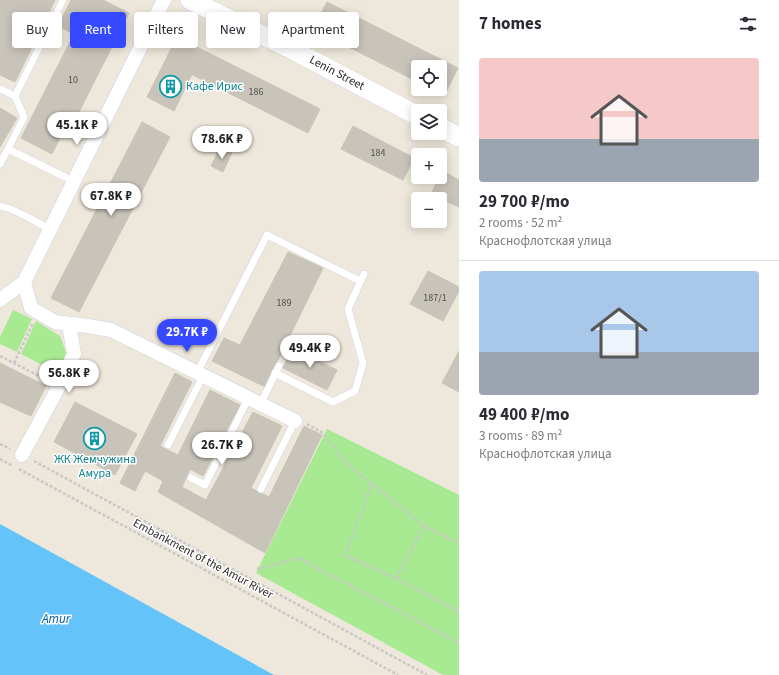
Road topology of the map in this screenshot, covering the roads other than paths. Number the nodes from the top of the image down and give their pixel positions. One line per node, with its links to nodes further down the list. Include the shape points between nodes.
1 (63, 0): 5 (lane)
2 (164, 0): 11 (street)
3 (190, 0): 6 (main road, Lenin Street, via 293,50)
4 (0, 88): 5 (lane)
5 (15, 96): 9 (lane, via 24,117)
6 (411, 112)
7 (447, 131): 8 (main road)
8 (459, 137)
9 (8, 149): 10 (lane); 11 (lane)
10 (0, 164)
11 (73, 182): 13 (street)
12 (0, 206): 13 (lane)
13 (49, 229): 16 (street)
14 (364, 274): 15 (lane)
15 (360, 281): 20 (lane, via 348,309 363,363 356,391 333,402); 21 (lane, via 267,235)
16 (24, 282): 17 (street); 18 (street, via 31,308 55,322)
17 (0, 300)
18 (69, 324): 21 (street, via 111,330); 25 (street, via 74,354)
19 (279, 366): 20 (lane)
20 (275, 373): 22 (lane)
21 (200, 375): 22 (street); 24 (lane)
22 (254, 402): 23 (street); 26 (lane, via 205,485)
23 (294, 422): 27 (lane)
24 (168, 445)
25 (22, 455)
26 (191, 478)
27 (261, 489)

